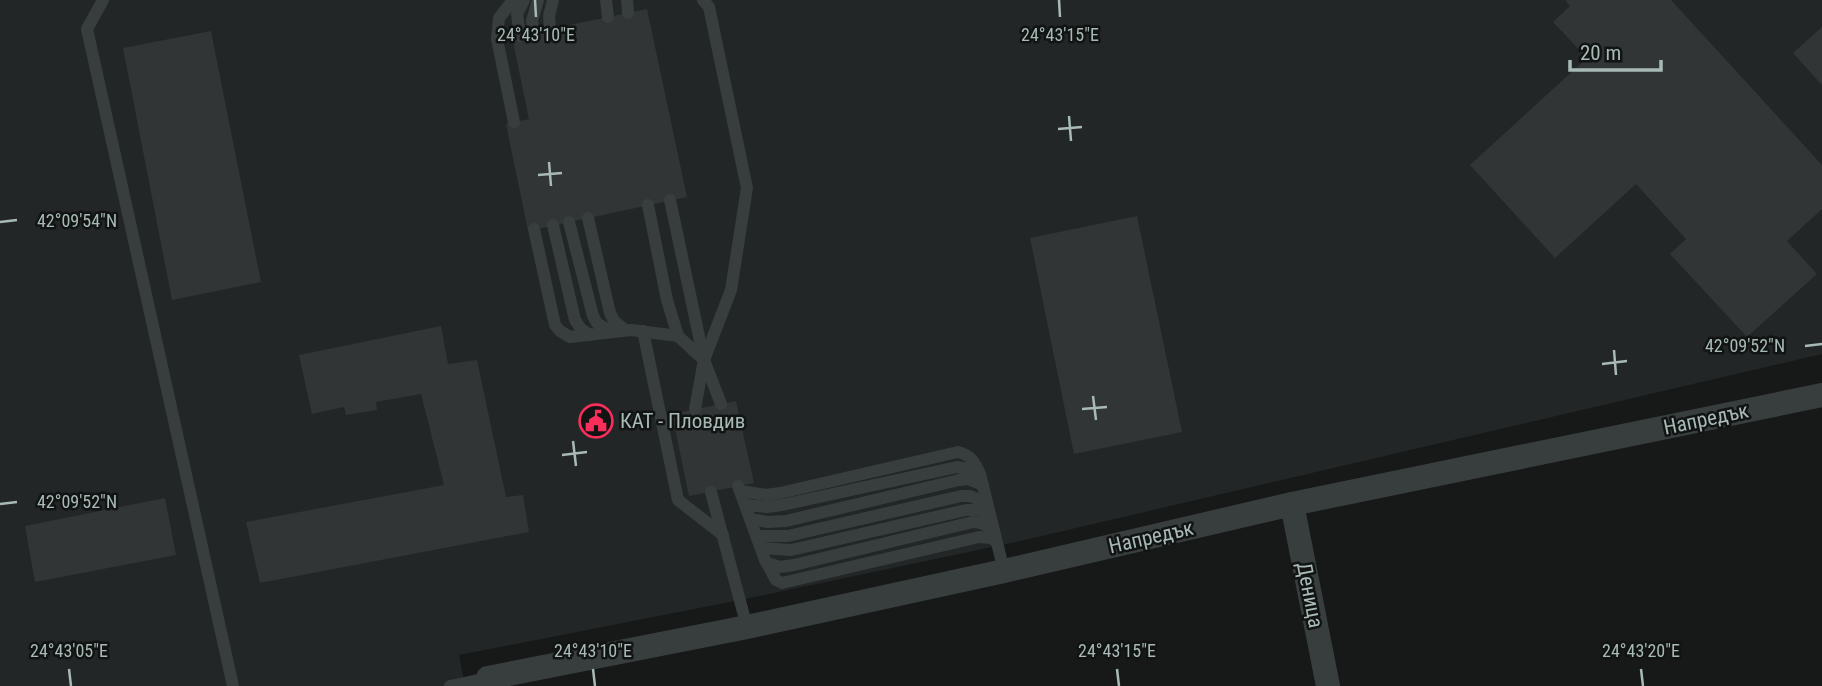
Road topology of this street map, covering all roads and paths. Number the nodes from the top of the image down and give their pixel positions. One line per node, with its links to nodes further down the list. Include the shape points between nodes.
1 (103, 0): 41 (lane, via 88,29)
2 (513, 0): 12 (lane, via 499,18 496,38)
3 (524, 0): 11 (lane, via 517,14)
4 (538, 0): 10 (lane)
5 (553, 0): 9 (lane)
6 (606, 0): 8 (lane)
7 (706, 3): 24 (lane, via 747,188 731,290)
8 (608, 17)
9 (550, 29)
10 (534, 32)
11 (520, 36)
12 (514, 122)
13 (670, 200): 24 (lane)
14 (648, 205): 23 (lane)
15 (588, 218): 19 (lane, via 610,313)
16 (569, 222): 20 (lane, via 593,316)
17 (553, 225): 22 (lane, via 575,320)
18 (534, 229): 22 (lane, via 555,325 570,337)
19 (625, 330): 20 (lane); 21 (lane)
20 (610, 331): 22 (lane)
21 (643, 331): 23 (lane); 35 (lane, via 678,500)
22 (590, 335)
23 (678, 336): 24 (lane)
24 (704, 360): 26 (lane); 27 (lane)
25 (1822, 395): 31 (street, Напредък)
26 (720, 404)
27 (695, 409)
28 (982, 480): 30 (lane); 32 (lane, via 973,470 957,467 782,505); 32 (lane, via 974,461 958,452 766,495 739,489); 34 (lane, via 958,480 786,522)
29 (711, 492): 35 (lane)
30 (987, 503): 33 (lane); 37 (lane, via 961,496)
31 (1292, 504): 38 (street, Напредък); 43 (street, Деница)
32 (745, 505): 34 (lane)
33 (990, 516): 36 (lane); 37 (lane, via 966,510 791,550)
34 (750, 519): 37 (lane)
35 (723, 535): 39 (lane)
36 (995, 536): 37 (lane, via 782,583 766,563); 38 (lane)
37 (759, 542)
38 (1004, 571): 39 (street, Напредък)
39 (747, 627): 40 (street, Напредък)
40 (489, 682): 42 (lane)
41 (233, 686)
42 (450, 686)
43 (1328, 686)

